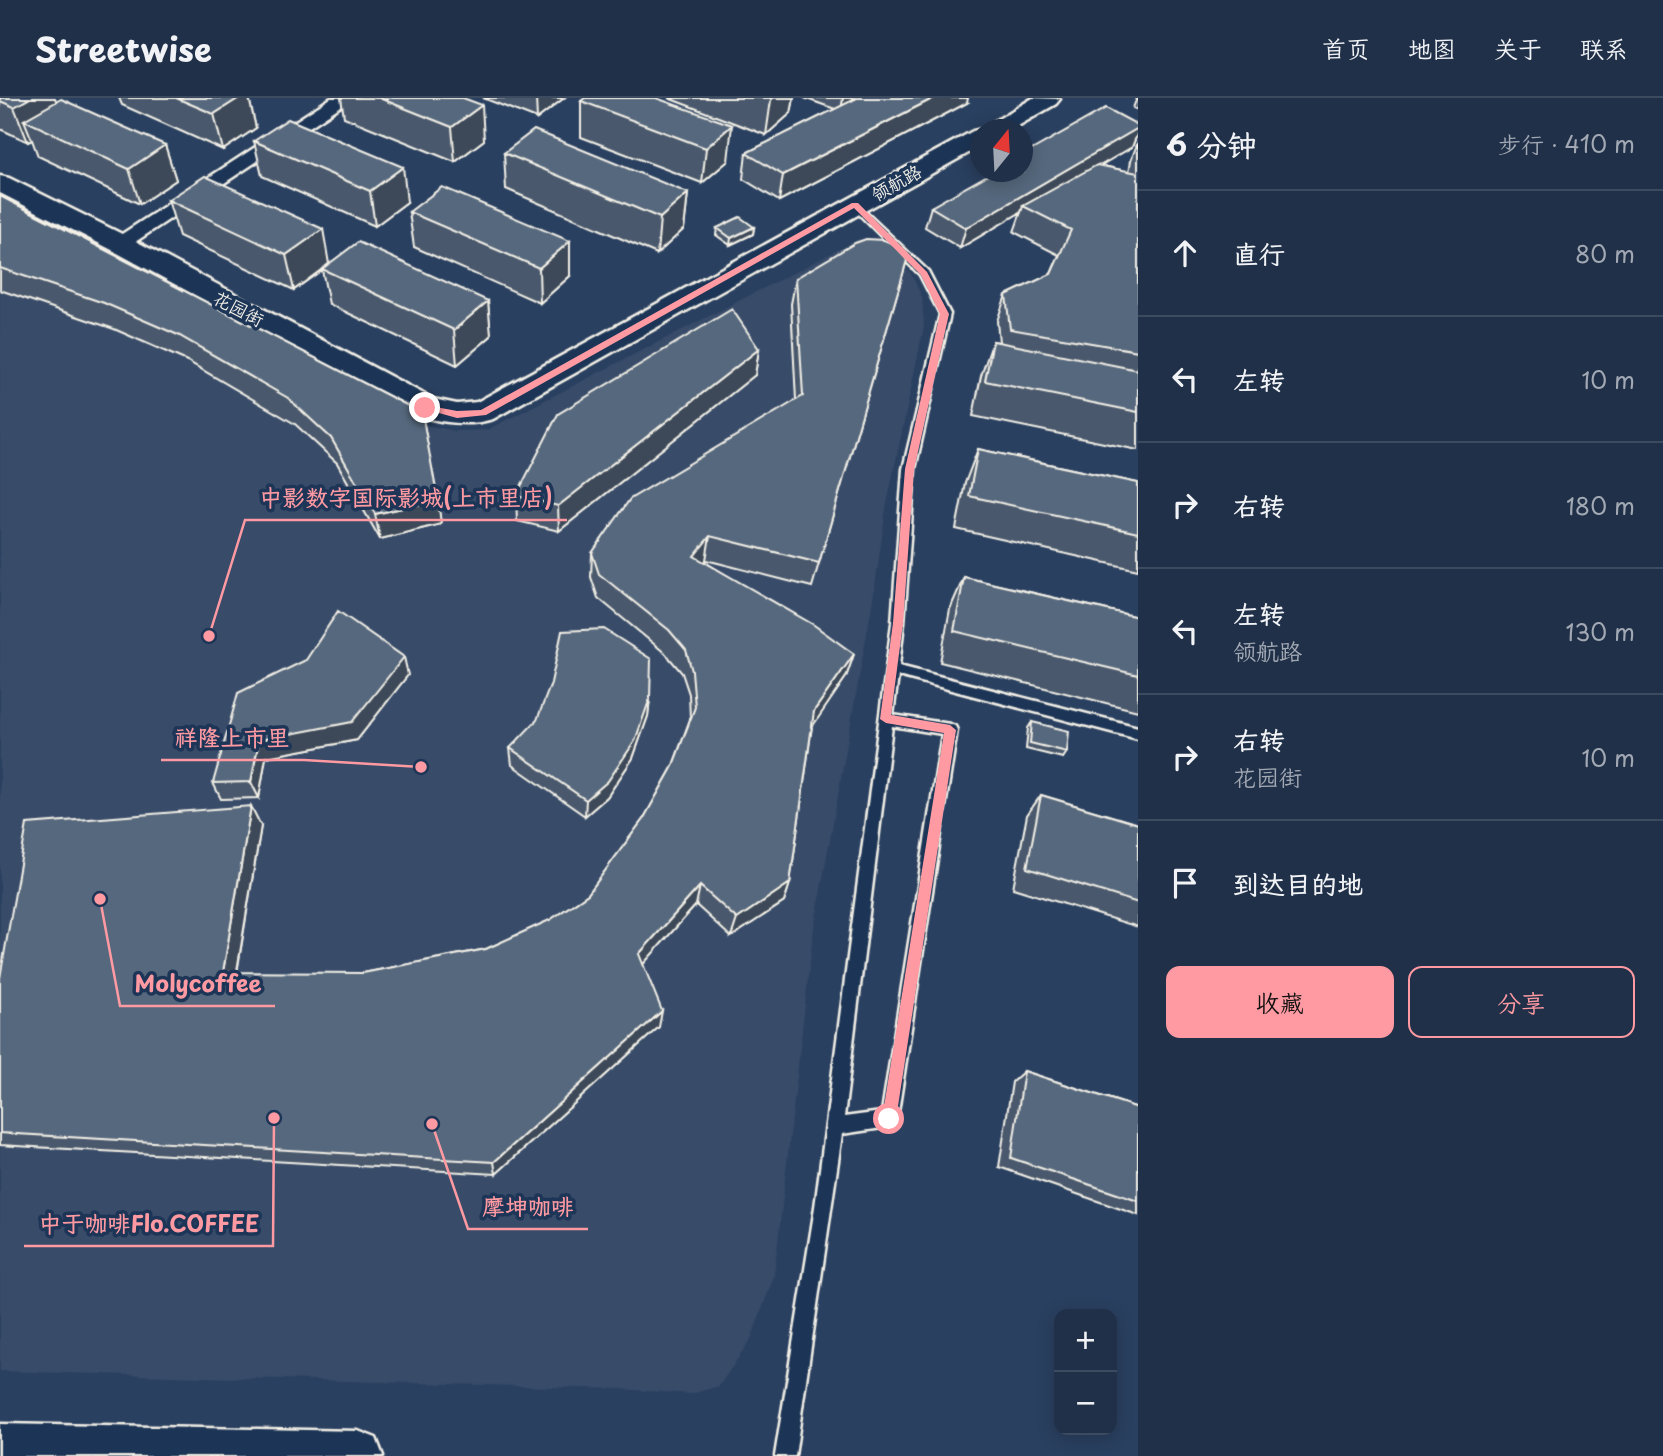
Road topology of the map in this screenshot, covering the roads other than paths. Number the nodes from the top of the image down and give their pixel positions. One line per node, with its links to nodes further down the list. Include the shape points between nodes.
1 (344, 98): 7 (street)
2 (1047, 98): 3 (street)
3 (1012, 119)
4 (970, 142): 6 (street, 领航路)
5 (0, 183): 7 (street, 花园街)
6 (855, 205): 8 (street, 领航路); 9 (lane, via 925,273 945,314 909,469)
7 (119, 243): 8 (street, 花园街, via 425,408 457,414)
8 (482, 412)
9 (892, 669): 10 (lane); 11 (lane)
10 (886, 719): 12 (lane); 12 (lane, via 950,730 889,1119)
11 (1138, 733)
12 (834, 1127): 15 (lane)
13 (0, 1449): 14 (street)
14 (358, 1456)
15 (785, 1456)

